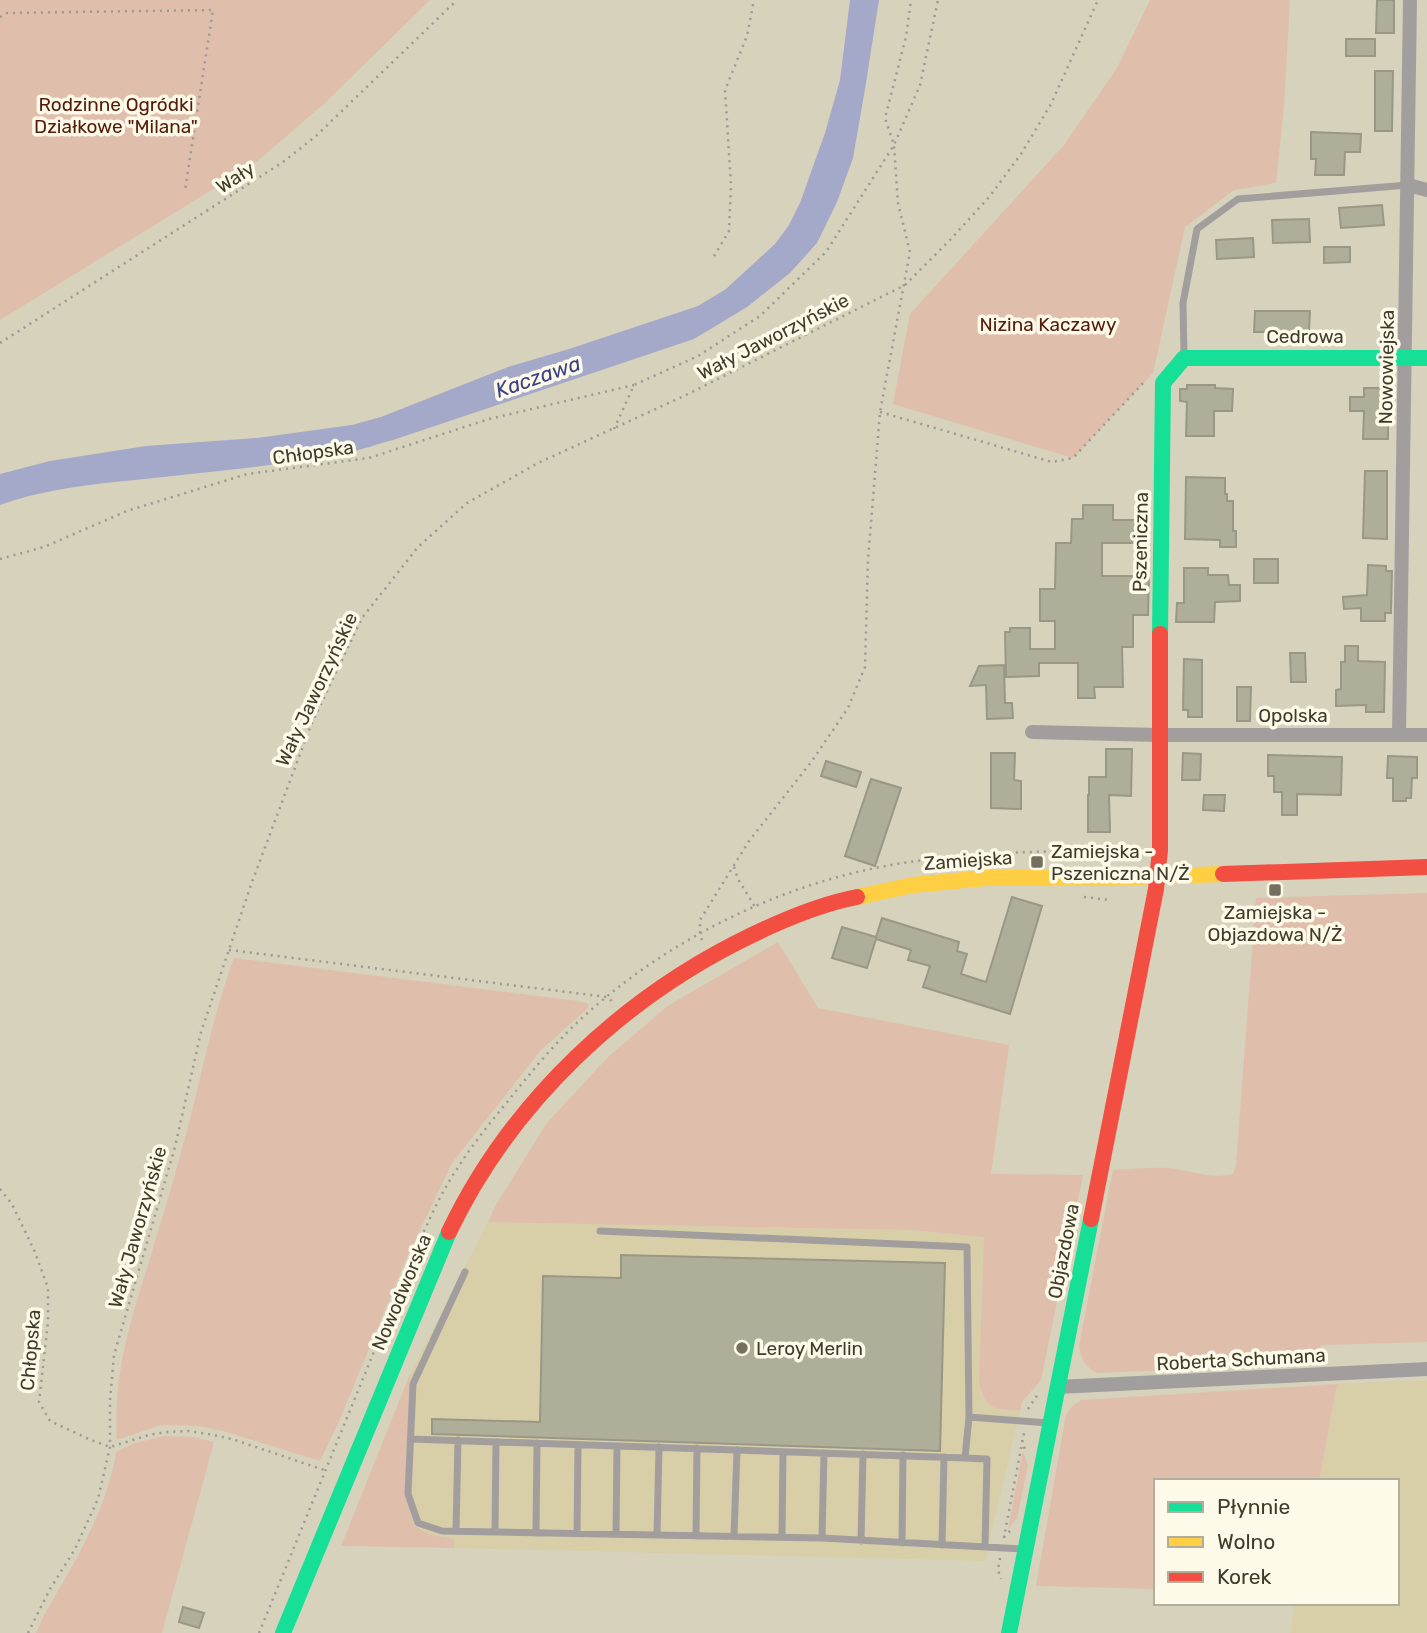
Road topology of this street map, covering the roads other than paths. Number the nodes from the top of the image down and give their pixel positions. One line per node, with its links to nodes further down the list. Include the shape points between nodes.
1 (1410, 0): 2 (street, Nowowiejska)
2 (1408, 185): 3 (street); 4 (street, Nowowiejska); 5 (lane, via 1238,199 1197,229 1183,303)
3 (1427, 190)
4 (1406, 357): 5 (street, Cedrowa); 6 (street, Cedrowa); 9 (street, Nowowiejska)
5 (1184, 358): 8 (street, Pszeniczna, via 1163,383)
6 (1427, 358)
7 (1032, 732): 8 (street)
8 (1159, 734): 9 (street, Opolska); 12 (street, Pszeniczna)
9 (1399, 734): 10 (street, Opolska)
10 (1427, 735)
11 (1427, 867): 12 (street, Zamiejska)
12 (1157, 877): 13 (street, Zamiejska, via 984,879 914,885 835,902 764,928 708,956); 17 (street, Objazdowa)
13 (626, 1012): 50 (street, Nowodworska, via 593,1040 533,1105 467,1196)
14 (600, 1231): 18 (lane, via 967,1247)
15 (465, 1272): 20 (lane, via 413,1384)
16 (1427, 1369): 17 (street, Roberta Schumana)
17 (1058, 1387): 19 (street, Objazdowa)
18 (969, 1417): 19 (lane); 34 (lane)
19 (1050, 1423): 49 (street, Objazdowa)
20 (411, 1439): 21 (lane); 35 (lane, via 408,1494 418,1523)
21 (458, 1440): 22 (lane); 35 (lane)
22 (496, 1442): 23 (lane); 36 (lane)
23 (537, 1443): 24 (lane); 37 (lane)
24 (578, 1445): 25 (lane); 38 (lane)
25 (617, 1446): 26 (lane); 39 (lane)
26 (659, 1447): 27 (lane); 40 (lane)
27 (697, 1448): 28 (lane); 41 (lane)
28 (737, 1450): 29 (lane); 42 (lane)
29 (783, 1452): 30 (lane); 43 (lane)
30 (824, 1453): 31 (lane); 44 (lane)
31 (863, 1454): 32 (lane); 45 (lane)
32 (903, 1455): 33 (lane); 46 (lane)
33 (944, 1457): 34 (lane); 47 (lane)
34 (965, 1458): 48 (lane, via 987,1459)
35 (456, 1531): 36 (lane)
36 (495, 1532): 37 (lane)
37 (536, 1532): 38 (lane)
38 (577, 1533): 39 (lane)
39 (616, 1534): 40 (lane)
40 (657, 1535): 41 (lane)
41 (696, 1536): 42 (lane)
42 (734, 1536): 43 (lane)
43 (782, 1537): 44 (lane)
44 (822, 1538): 45 (lane)
45 (861, 1541): 46 (lane)
46 (902, 1543): 47 (lane)
47 (942, 1545): 48 (lane)
48 (985, 1547): 49 (lane)
49 (1025, 1549): 51 (street, Objazdowa)
50 (283, 1633)
51 (1009, 1633)

